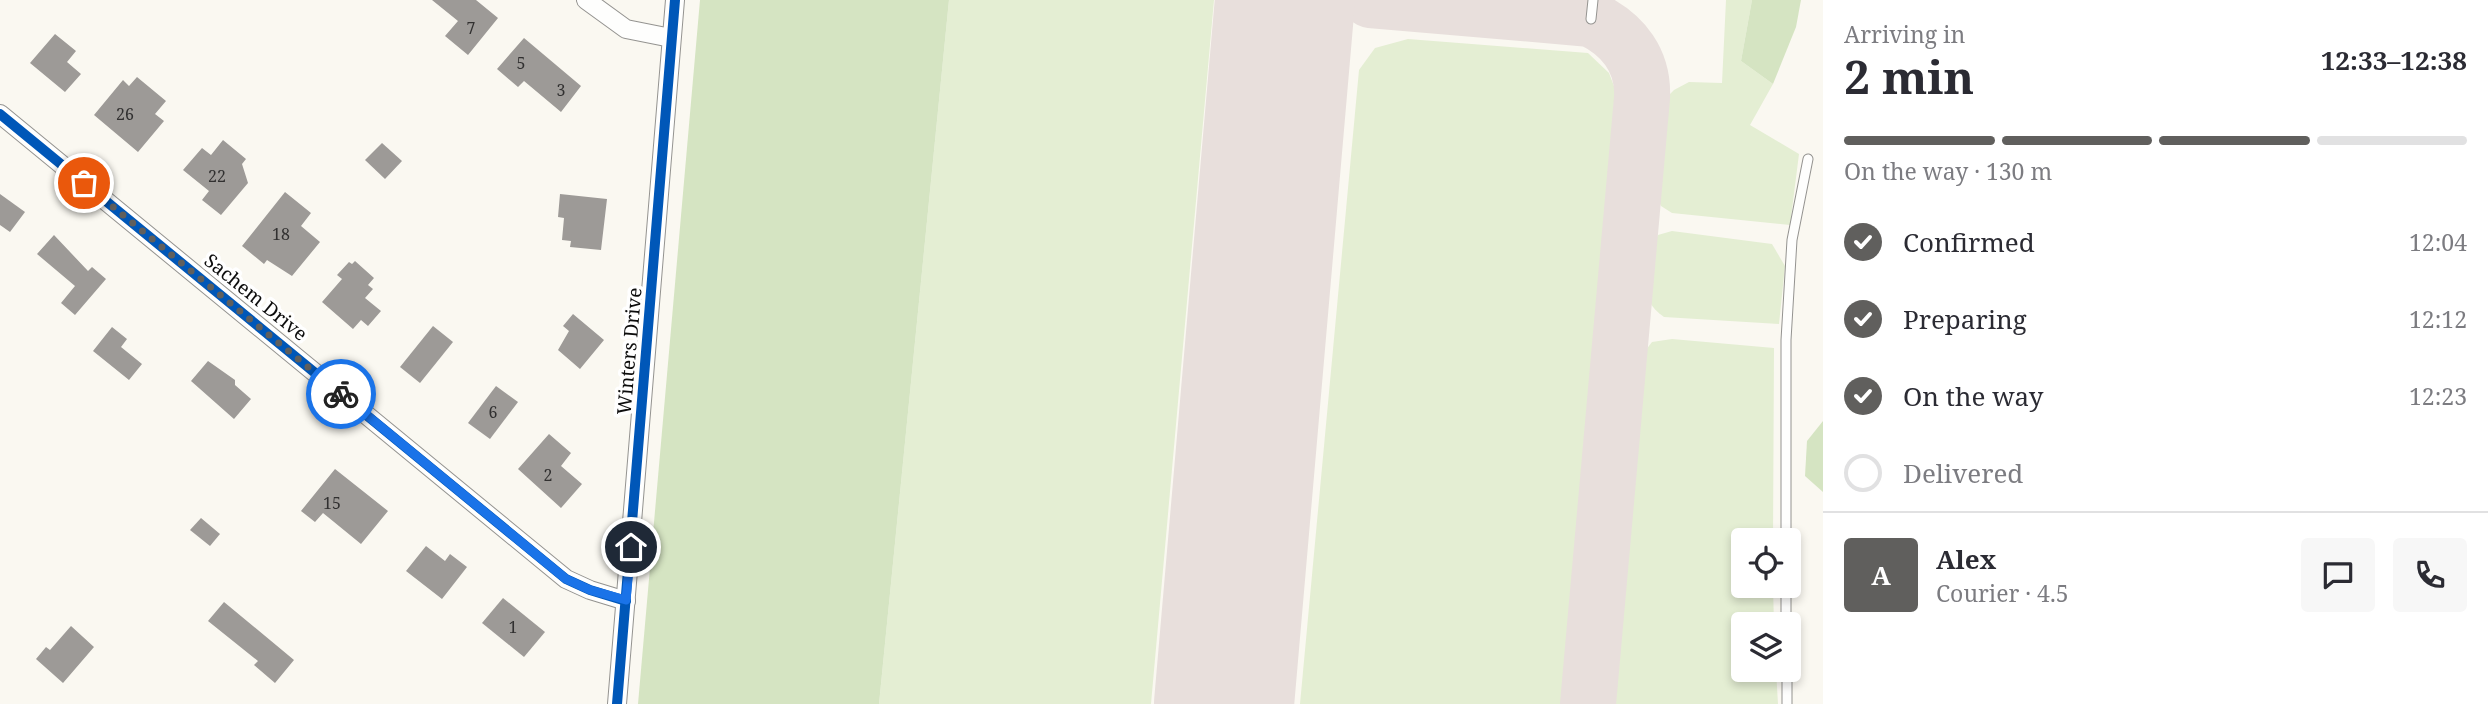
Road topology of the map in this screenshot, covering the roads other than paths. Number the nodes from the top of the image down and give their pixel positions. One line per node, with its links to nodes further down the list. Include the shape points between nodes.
1 (586, 0): 5 (street, via 626,29)
2 (675, 0): 5 (street, Winters Drive)
3 (1593, 0): 4 (lane)
4 (1591, 19)
5 (671, 38): 9 (street, Winters Drive)
6 (0, 114): 9 (street, Sachem Drive, via 566,579)
7 (1808, 159): 8 (lane, via 1792,240)
8 (1786, 528)
9 (626, 600): 11 (street, Winters Drive)
10 (1787, 682): 12 (lane)
11 (617, 704)
12 (1787, 704)

